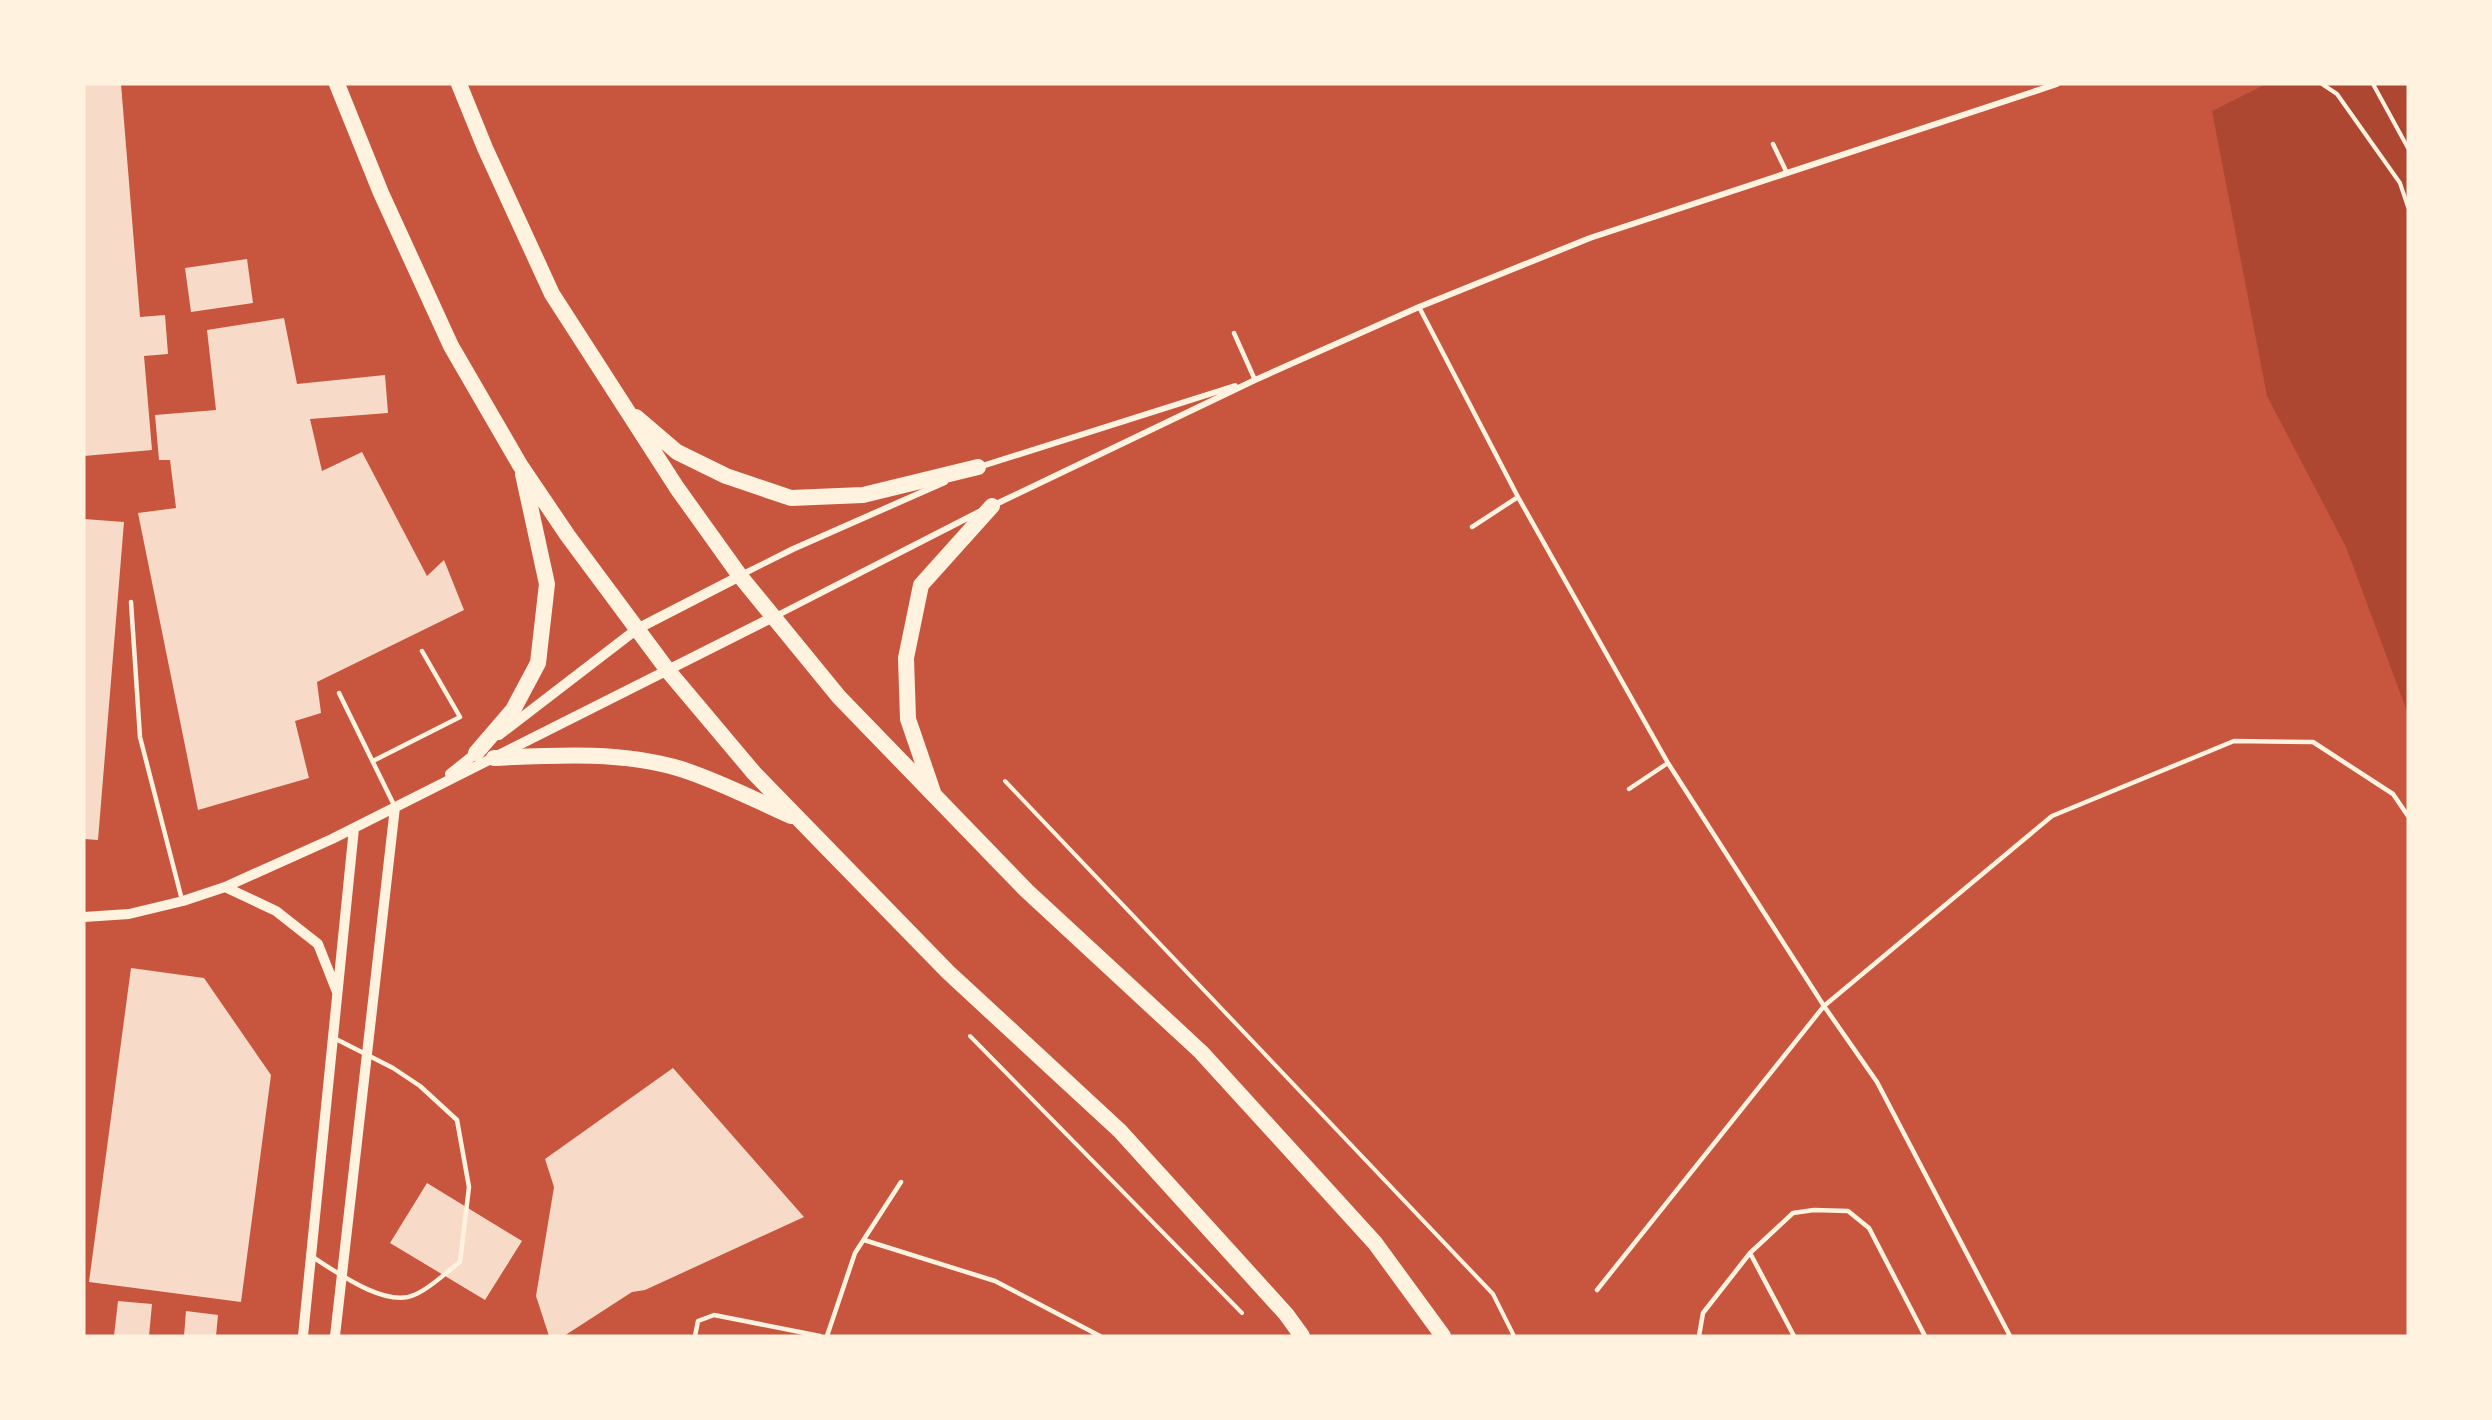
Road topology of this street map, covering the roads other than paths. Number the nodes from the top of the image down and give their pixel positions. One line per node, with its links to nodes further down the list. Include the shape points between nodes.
1 (337, 84): 10 (highway, via 381,193 451,346)
2 (459, 84): 9 (highway, via 552,294)
3 (2057, 84): 5 (street)
4 (1773, 144): 5 (lane)
5 (1786, 171): 6 (street, via 1590,238)
6 (1419, 307): 8 (street); 12 (lane)
7 (1234, 333): 8 (lane)
8 (1256, 380): 11 (street); 13 (street)
9 (622, 405): 11 (highway, via 677,452 726,476 791,498 863,495); 15 (highway)
10 (520, 465): 18 (highway); 22 (highway, via 547,584 542,636 537,663 513,710)
11 (978, 467): 15 (street)
12 (1518, 496): 14 (lane); 25 (lane)
13 (992, 506): 17 (street); 28 (highway, via 921,585 906,658 908,719)
14 (1472, 527)
15 (740, 576): 17 (highway); 18 (street)
16 (131, 602): 34 (lane, via 140,737)
17 (773, 618): 20 (street); 28 (highway, via 838,698)
18 (637, 629): 20 (highway); 22 (street)
19 (422, 651): 24 (lane, via 460,717)
20 (669, 672): 23 (street); 31 (highway, via 754,774)
21 (339, 693): 24 (lane)
22 (476, 753): 26 (street)
23 (494, 758): 26 (street); 31 (highway, via 565,754 671,767)
24 (373, 761): 29 (lane)
25 (1668, 763): 27 (lane); 37 (lane)
26 (433, 787): 29 (street)
27 (1629, 789)
28 (934, 796): 55 (highway, via 1027,891 1201,1052 1375,1243)
29 (395, 807): 32 (street); 39 (street)
30 (2408, 816): 37 (lane, via 2393,794 2313,742 2234,741 2052,816)
31 (800, 820): 46 (highway, via 948,972 1120,1131)
32 (354, 828): 33 (street); 36 (street)
33 (225, 886): 34 (street); 36 (street, via 276,911 318,944)
34 (183, 901): 35 (street, via 129,914)
35 (84, 917)
36 (338, 994): 38 (street)
37 (1824, 1006): 45 (lane); 59 (lane, via 1877,1082)
38 (333, 1038): 39 (lane); 43 (street)
39 (365, 1056): 44 (street); 44 (lane, via 420,1086 457,1120 469,1187 460,1262 414,1296 396,1298 368,1290)
40 (901, 1182): 41 (lane)
41 (864, 1239): 51 (lane, via 855,1253); 52 (lane, via 995,1281)
42 (1750, 1253): 56 (lane, via 1703,1313); 57 (lane); 58 (lane, via 1793,1213 1848,1211 1869,1228)
43 (311, 1256): 44 (lane); 47 (street)
44 (342, 1276): 48 (street)
45 (1597, 1290)
46 (1286, 1314): 53 (highway); 54 (highway)
47 (303, 1336)
48 (335, 1336)
49 (695, 1336): 50 (lane, via 698,1321 714,1315)
50 (820, 1336)
51 (827, 1336)
52 (1100, 1336)
53 (1295, 1336)
54 (1302, 1336)
55 (1443, 1336)
56 (1699, 1336)
57 (1794, 1336)
58 (1925, 1336)
59 (2010, 1336)

